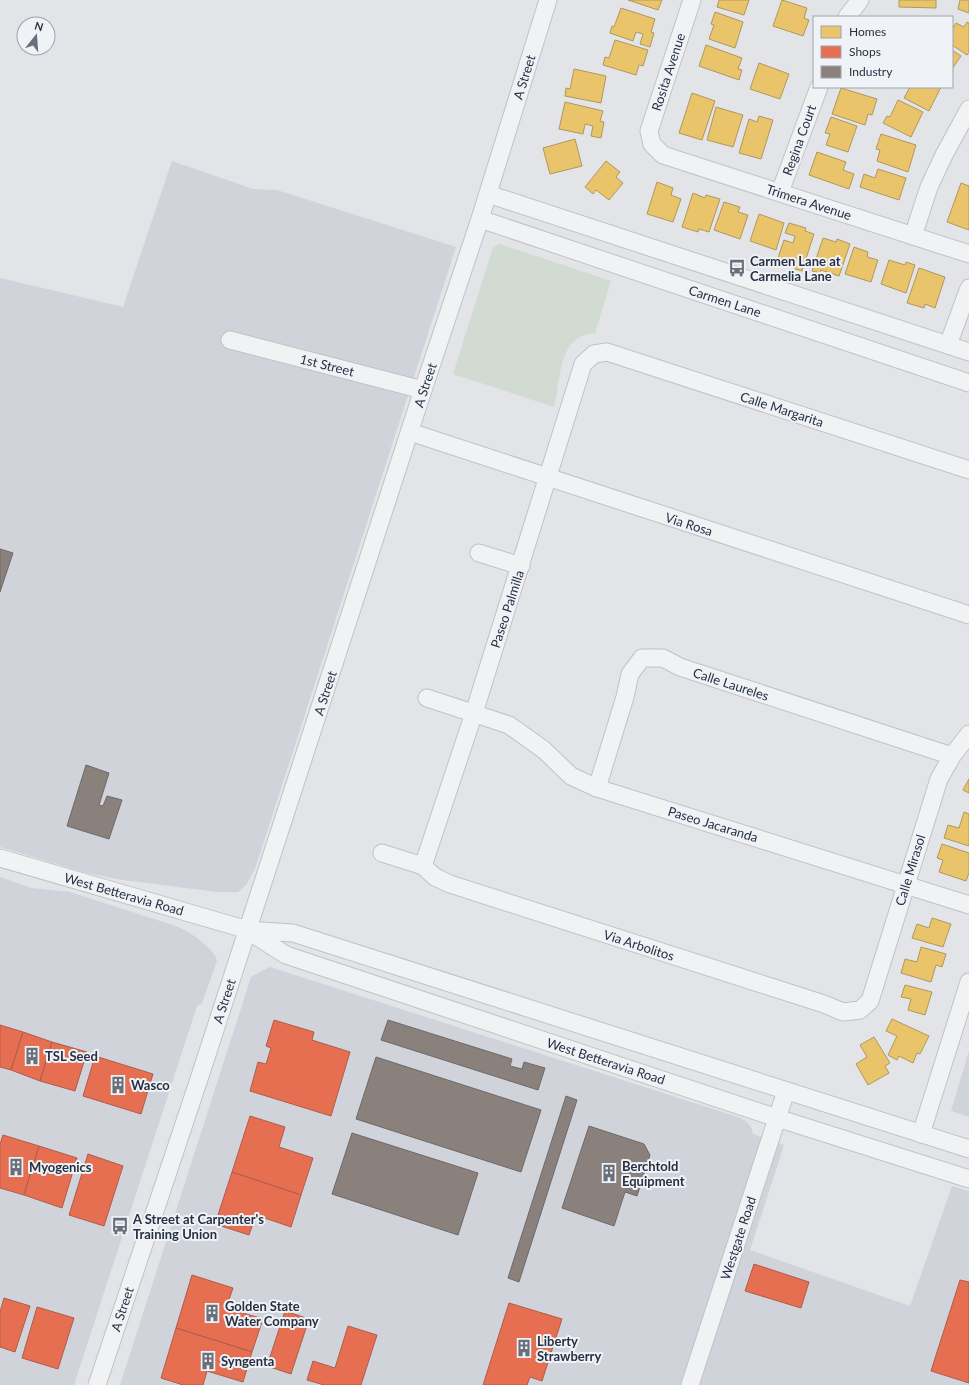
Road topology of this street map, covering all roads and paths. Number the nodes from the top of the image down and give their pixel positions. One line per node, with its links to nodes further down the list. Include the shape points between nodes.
1 (548, 0): 9 (street, A Street)
2 (692, 0): 7 (street, Rosita Avenue, via 649,131)
3 (860, 0): 4 (street)
4 (848, 16)
5 (819, 88): 8 (street, Regina Court)
6 (969, 109): 11 (street, via 929,187)
7 (652, 144): 8 (street, Trimera Avenue, via 663,155 678,161)
8 (780, 192): 11 (street, Trimera Avenue)
9 (488, 194): 10 (street, A Street); 15 (street)
10 (480, 219): 18 (street, Carmen Lane); 19 (street, A Street)
11 (912, 236): 12 (street, Trimera Avenue)
12 (969, 254)
13 (969, 288): 15 (street)
14 (230, 340): 19 (street, 1st Street)
15 (948, 345): 16 (street)
16 (969, 352)
17 (594, 354): 21 (street, Calle Margarita, via 607,352); 22 (street, Paseo Palmilla, via 583,364)
18 (969, 383)
19 (423, 390): 20 (street, A Street)
20 (410, 432): 22 (street, Via Rosa); 36 (street, A Street)
21 (969, 470)
22 (548, 478): 24 (street, Paseo Palmilla); 25 (street, Via Rosa)
23 (479, 553): 24 (street)
24 (521, 566): 27 (street, Paseo Palmilla)
25 (969, 615)
26 (427, 698): 27 (street, Paseo Jacaranda)
27 (474, 713): 30 (street, Paseo Jacaranda, via 509,725 544,750 571,776); 33 (street, Paseo Palmilla)
28 (969, 734): 29 (street, Calle Mirasol)
29 (952, 756): 30 (street, Calle Laureles, via 680,667 663,658 642,658 630,674); 34 (street, Calle Mirasol, via 939,778)
30 (597, 788): 34 (street, Paseo Jacaranda)
31 (382, 853): 33 (street)
32 (0, 858): 36 (street, West Betteravia Road)
33 (423, 866): 38 (street, Via Arbolitos, via 435,877 450,884 843,1012)
34 (906, 884): 35 (street, Paseo Jacaranda); 38 (street, Calle Mirasol, via 870,1001)
35 (969, 905)
36 (248, 930): 39 (street, West Betteravia Road, via 293,933); 40 (street, West Betteravia Road, via 286,955); 44 (street, A Street)
37 (969, 982): 41 (street)
38 (860, 1010)
39 (786, 1091): 40 (street, Westgate Road); 41 (street, West Betteravia Road)
40 (777, 1118): 43 (street, West Betteravia Road); 45 (street, Westgate Road)
41 (921, 1134): 42 (street, West Betteravia Road)
42 (969, 1150)
43 (969, 1179)
44 (97, 1385)
45 (690, 1385)

